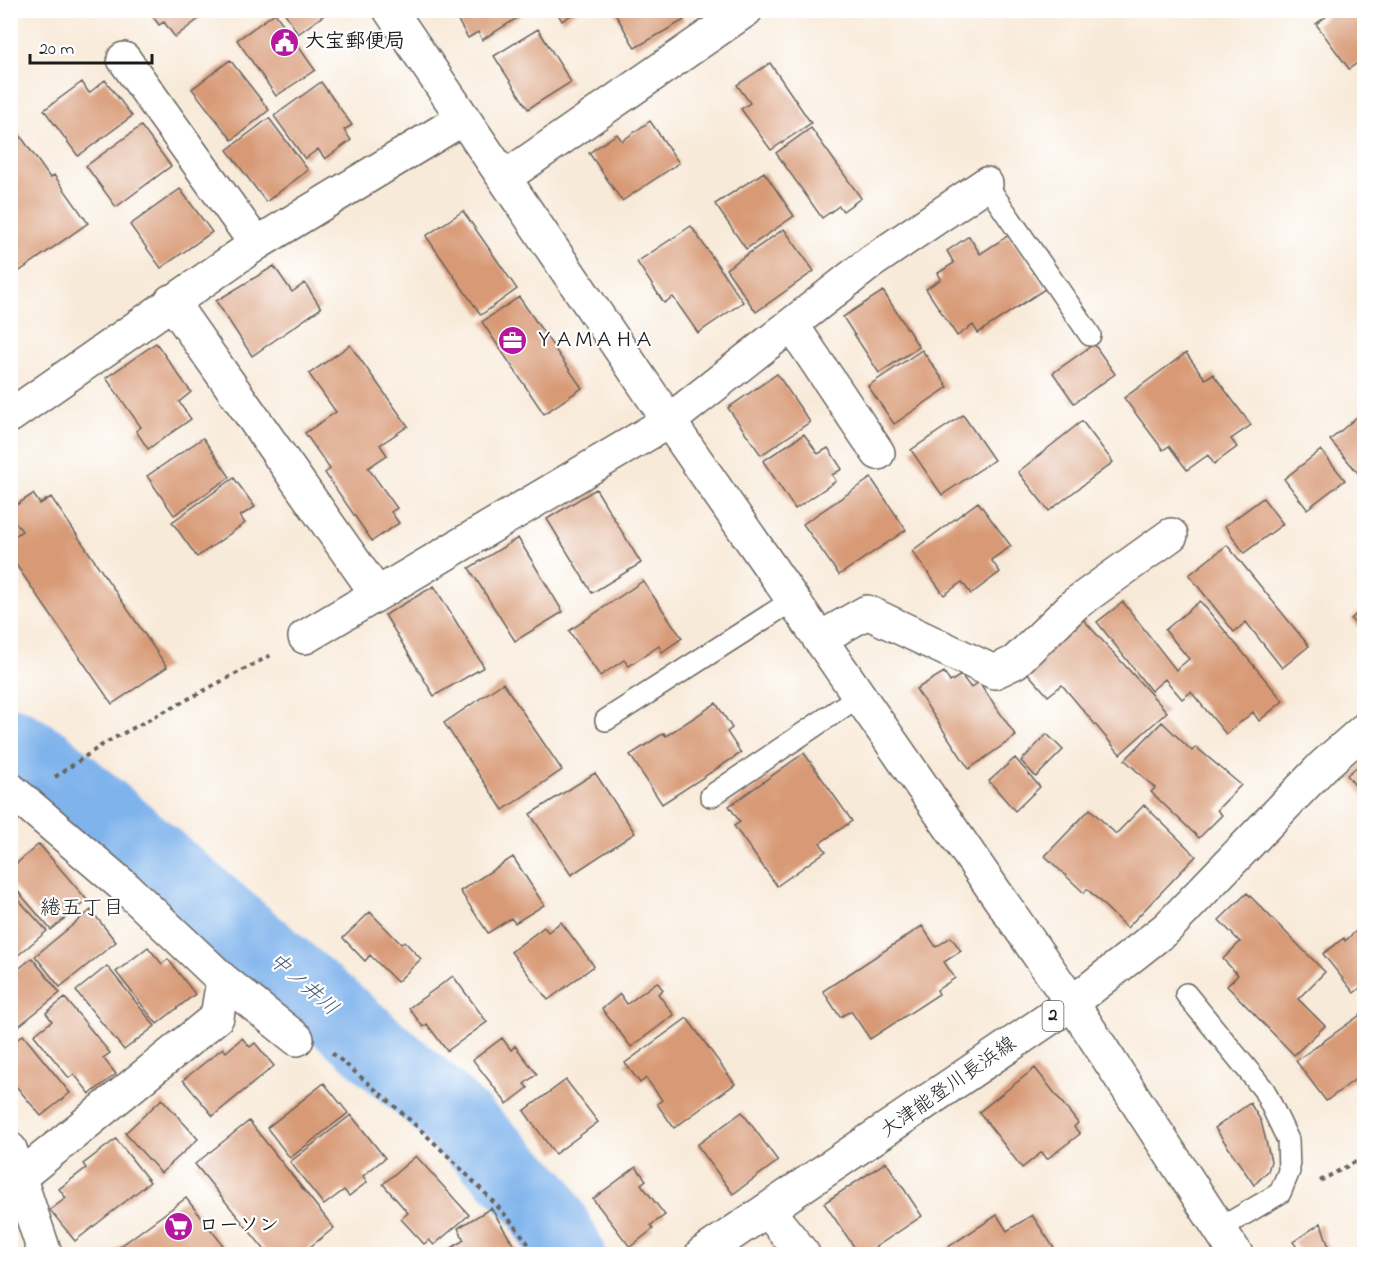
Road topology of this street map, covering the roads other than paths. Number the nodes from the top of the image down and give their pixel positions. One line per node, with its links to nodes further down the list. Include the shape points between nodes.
1 (390, 10): 4 (street)
2 (746, 10): 5 (street)
3 (124, 59): 7 (street)
4 (462, 118): 5 (street); 7 (street)
5 (504, 178): 12 (street)
6 (986, 184): 9 (street, via 871,262); 10 (lane)
7 (256, 244): 8 (street)
8 (171, 302): 11 (street); 15 (street)
9 (792, 324): 12 (street); 13 (street)
10 (1090, 335)
11 (10, 416)
12 (669, 421): 15 (street); 16 (street)
13 (878, 453)
14 (1171, 535): 18 (street, via 1075,604 1015,662 994,672 867,612)
15 (377, 594): 17 (street)
16 (793, 600): 18 (street); 20 (lane)
17 (306, 637)
18 (819, 639): 19 (street)
19 (859, 696): 22 (lane); 26 (street)
20 (606, 720)
21 (1365, 730): 26 (street, 大津能登川長浜線 / 2, via 1323,766 1167,928)
22 (711, 796)
23 (24, 798): 24 (street)
24 (223, 980): 27 (street); 28 (street, via 217,1017)
25 (1186, 994): 30 (lane, via 1264,1090 1288,1140 1289,1171 1280,1193)
26 (1072, 1003): 29 (street, 大津能登川長浜線 / 2); 30 (street)
27 (297, 1040)
28 (16, 1162): 31 (street)
29 (768, 1212): 32 (street, 大津能登川長浜線 / 2); 33 (street)
30 (1227, 1242)
31 (45, 1254)
32 (702, 1254)
33 (803, 1254)

